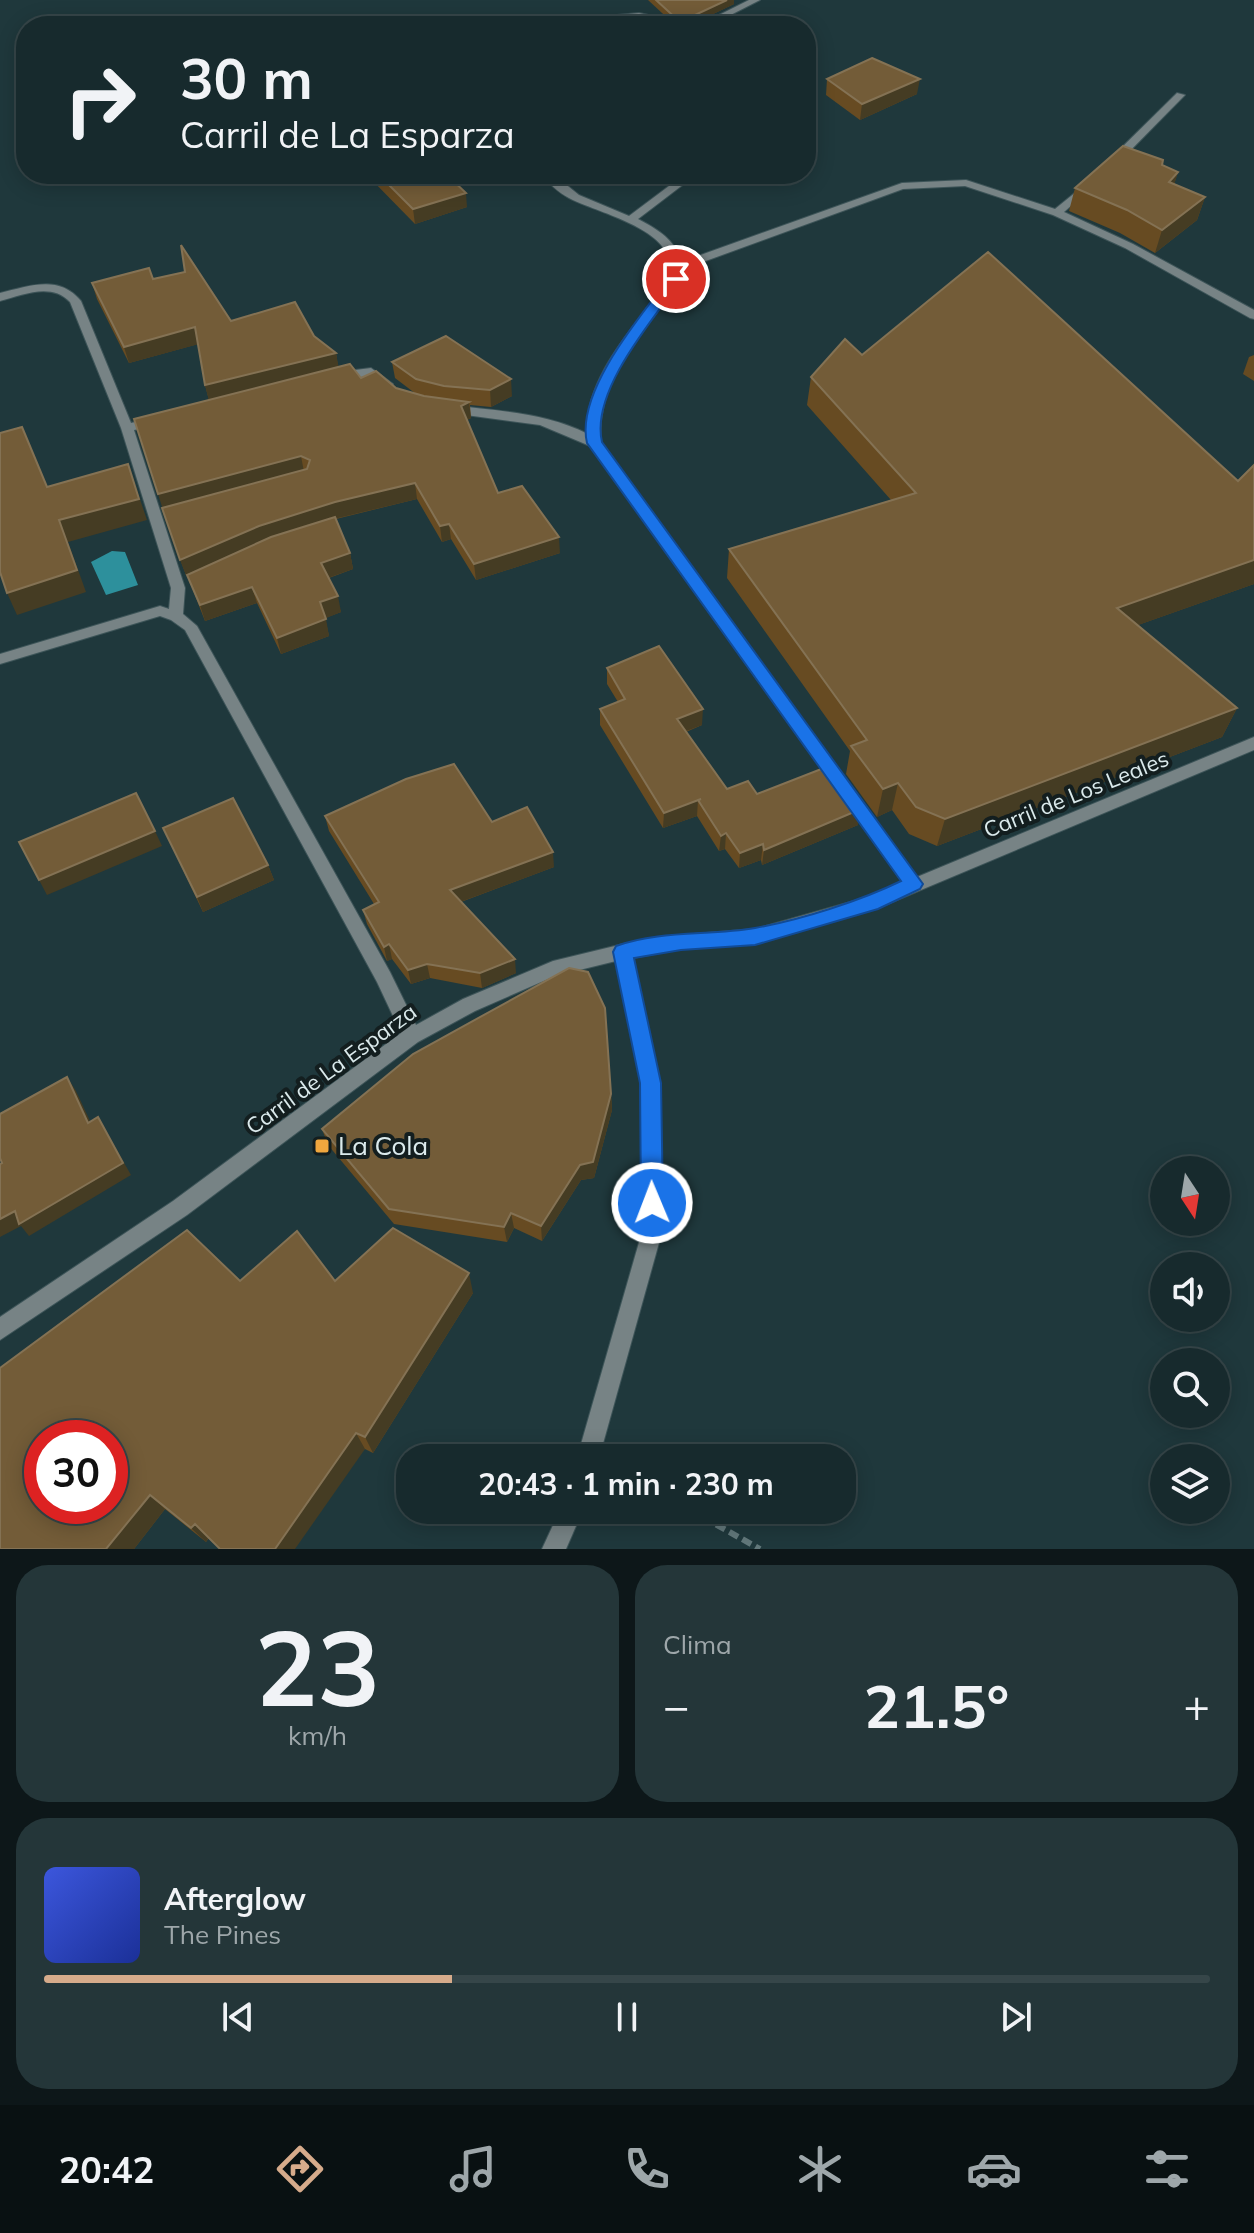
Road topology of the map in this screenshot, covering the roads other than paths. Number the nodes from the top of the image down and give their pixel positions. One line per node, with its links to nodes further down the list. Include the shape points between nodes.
1 (756, 0): 2 (street)
2 (723, 16)
3 (1180, 95): 6 (street)
4 (555, 184): 7 (street)
5 (679, 184): 7 (street)
6 (1057, 213): 8 (street, via 966,183 902,186); 10 (street)
7 (630, 220): 8 (street, via 662,237 677,258)
8 (676, 268): 16 (street, via 676,279 642,323 600,394 591,428)
9 (0, 297): 15 (street, via 52,286 69,292)
10 (1254, 315)
11 (331, 378): 12 (street, via 371,372)
12 (403, 398)
13 (441, 408): 16 (street, via 539,419)
14 (171, 417): 15 (street)
15 (127, 428): 17 (street, via 178,588)
16 (595, 443): 20 (street)
17 (176, 616): 18 (street, via 160,611); 22 (street, via 190,626)
18 (0, 659)
19 (1254, 743): 20 (street, Carril de Los Leales)
20 (913, 884): 21 (street, Carril de La Esparza, via 878,901 755,936)
21 (623, 952): 22 (street, Carril de La Esparza, via 553,969); 24 (street, via 650,1083 652,1232)
22 (412, 1036): 23 (street, Carril de La Esparza, via 180,1208)
23 (0, 1329)
24 (592, 1444)
25 (566, 1524): 26 (street)
26 (554, 1549)

